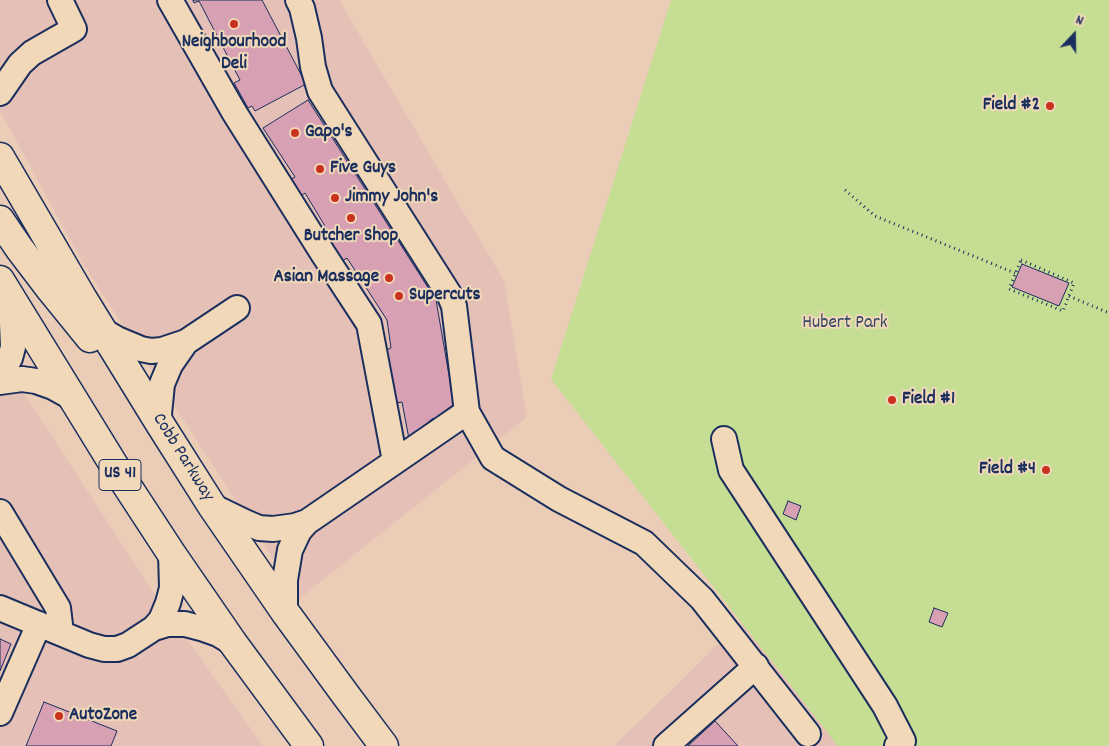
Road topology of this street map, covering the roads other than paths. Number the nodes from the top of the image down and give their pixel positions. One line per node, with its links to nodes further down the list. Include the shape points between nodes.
1 (60, 0): 4 (lane, via 74,29 32,53)
2 (170, 0): 18 (lane, via 234,112 369,324)
3 (298, 0): 15 (lane, via 320,91 454,306)
4 (0, 93)
5 (0, 157): 9 (main road, Cobb Parkway)
6 (0, 220): 13 (main road, via 50,290)
7 (6, 290): 11 (lane, via 13,347); 14 (main road, US 41)
8 (237, 308): 10 (lane)
9 (103, 331): 10 (lane, via 130,345 151,351); 13 (main road, Cobb Parkway)
10 (186, 342): 16 (lane, via 162,384)
11 (0, 377)
12 (0, 382): 14 (lane, via 36,381)
13 (138, 388): 16 (main road, Cobb Parkway)
14 (71, 397): 22 (main road, US 41)
15 (467, 412): 18 (lane); 29 (lane, via 493,458 559,499 644,543 702,599)
16 (160, 424): 19 (main road, Cobb Parkway)
17 (724, 439): 35 (lane, via 731,470 885,706 903,741)
18 (395, 461): 21 (lane)
19 (212, 506): 21 (lane, via 259,528 285,528); 24 (main road, Cobb Parkway)
20 (0, 512): 27 (lane, via 58,608)
21 (307, 522): 24 (lane, via 290,550 285,580)
22 (171, 553): 26 (lane, via 170,596 161,620); 28 (main road, US 41)
23 (0, 608): 25 (lane)
24 (285, 612): 33 (main road, Cobb Parkway)
25 (39, 624): 27 (lane); 30 (lane)
26 (154, 628): 27 (lane, via 117,649 104,649); 28 (lane, via 167,624 204,628)
27 (62, 633)
28 (233, 644): 32 (main road, US 41)
29 (756, 666): 31 (lane); 34 (lane)
30 (0, 713)
31 (808, 734)
32 (309, 746)
33 (384, 746)
34 (666, 746)
35 (898, 746)

